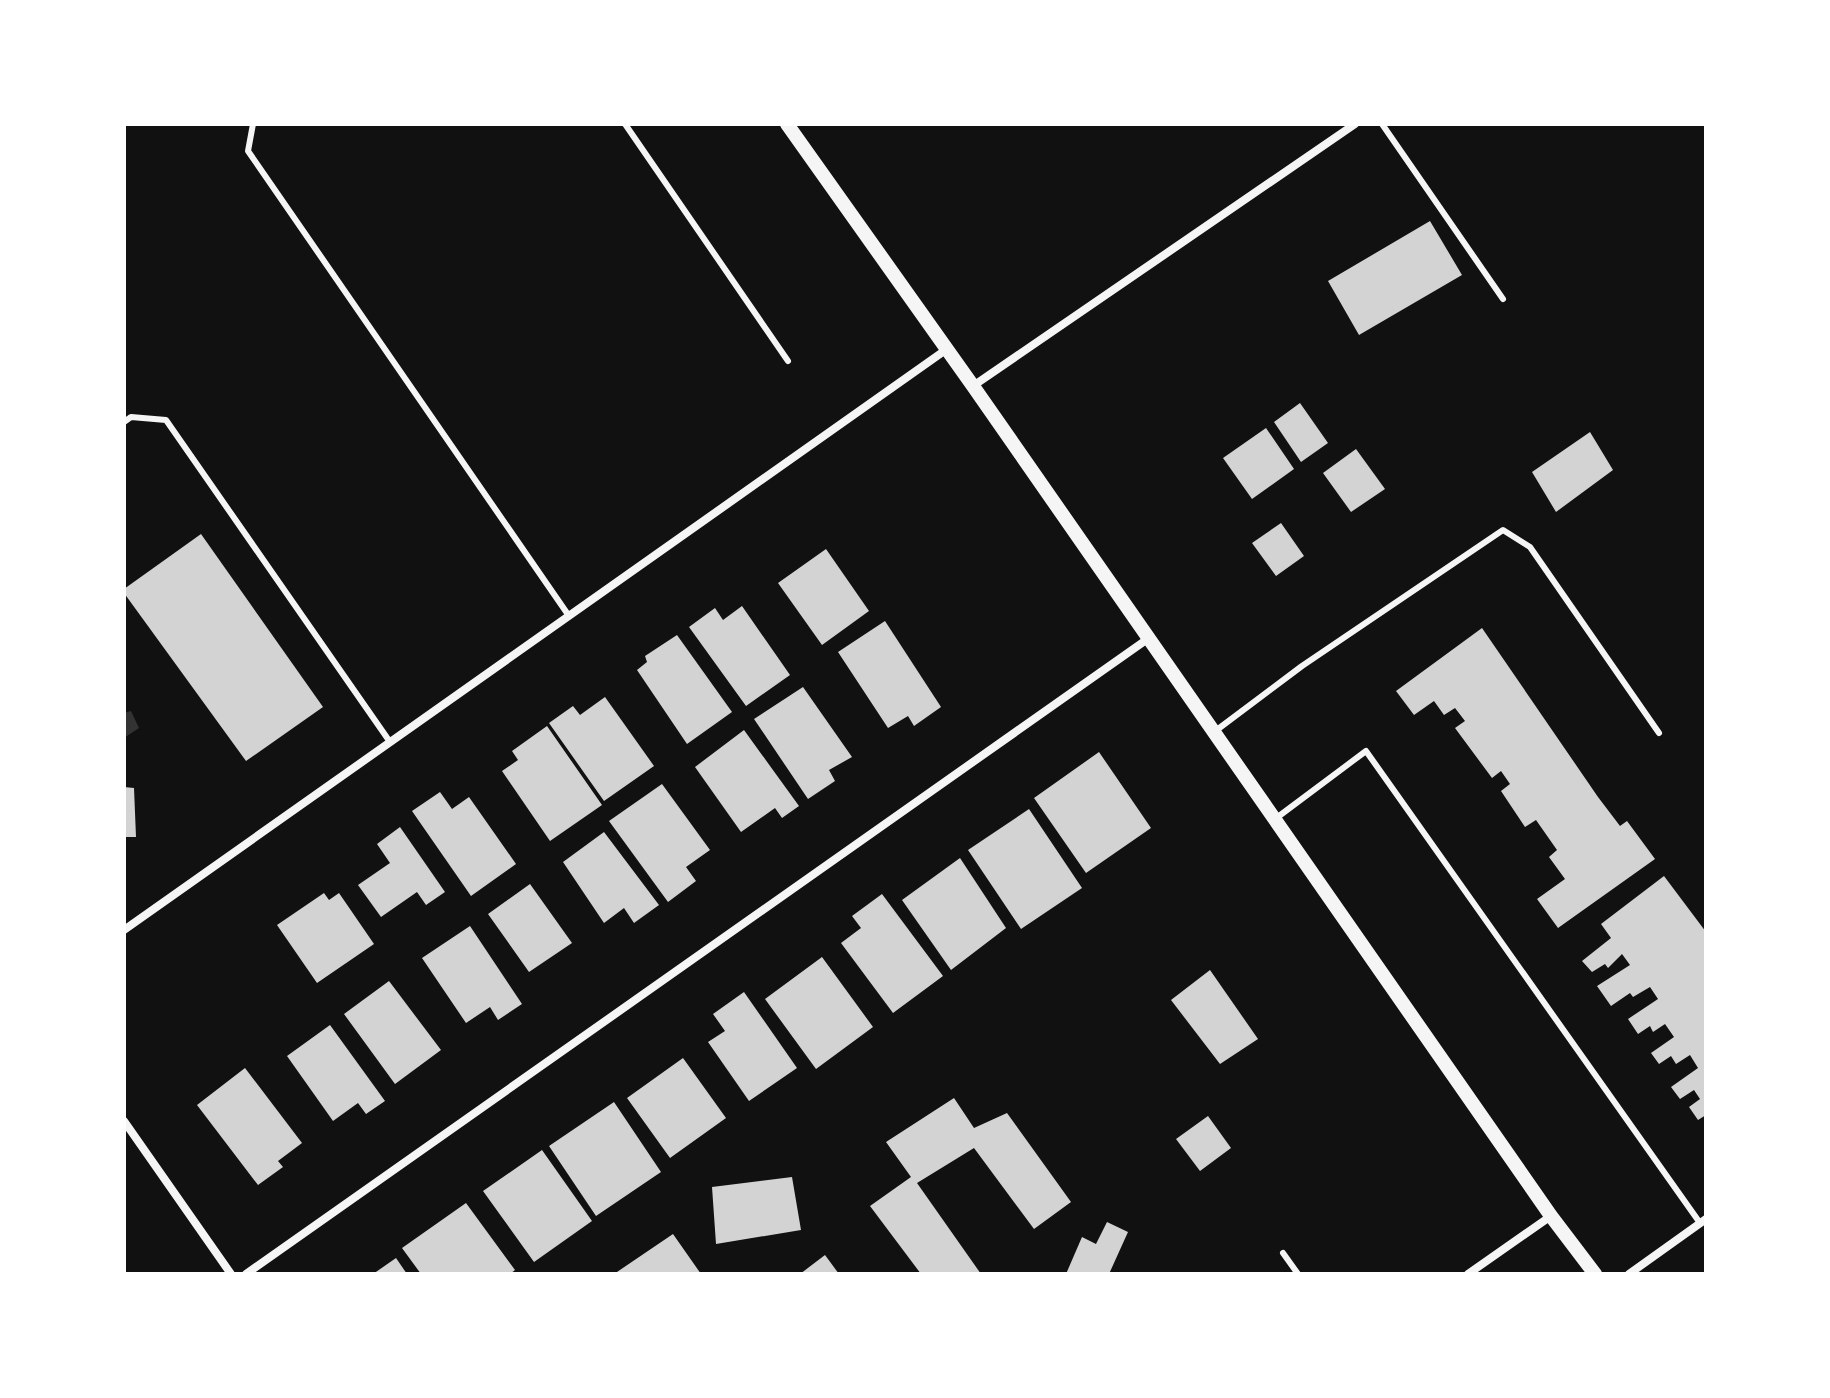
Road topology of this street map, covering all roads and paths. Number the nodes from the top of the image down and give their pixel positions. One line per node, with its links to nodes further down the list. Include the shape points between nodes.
1 (253, 124): 11 (lane, via 248,151)
2 (625, 124): 8 (lane)
3 (787, 124): 7 (street)
4 (1355, 124): 9 (street)
5 (1382, 124): 6 (lane)
6 (1503, 299)
7 (947, 349): 9 (street); 11 (street)
8 (788, 361)
9 (973, 386): 12 (street)
10 (124, 422): 15 (lane, via 131,417 166,420)
11 (569, 616): 15 (street)
12 (1149, 638): 13 (street); 23 (street)
13 (1214, 732): 14 (lane, via 1503,530 1530,547); 16 (street)
14 (1659, 733)
15 (390, 742): 17 (street)
16 (1275, 819): 19 (street); 20 (lane, via 1366,751)
17 (124, 930)
18 (124, 1121): 22 (street)
19 (1551, 1216): 25 (street); 26 (street)
20 (1703, 1221): 27 (street)
21 (1283, 1253): 24 (lane)
22 (231, 1274)
23 (246, 1274)
24 (1298, 1274)
25 (1468, 1274)
26 (1595, 1274)
27 (1629, 1274)

